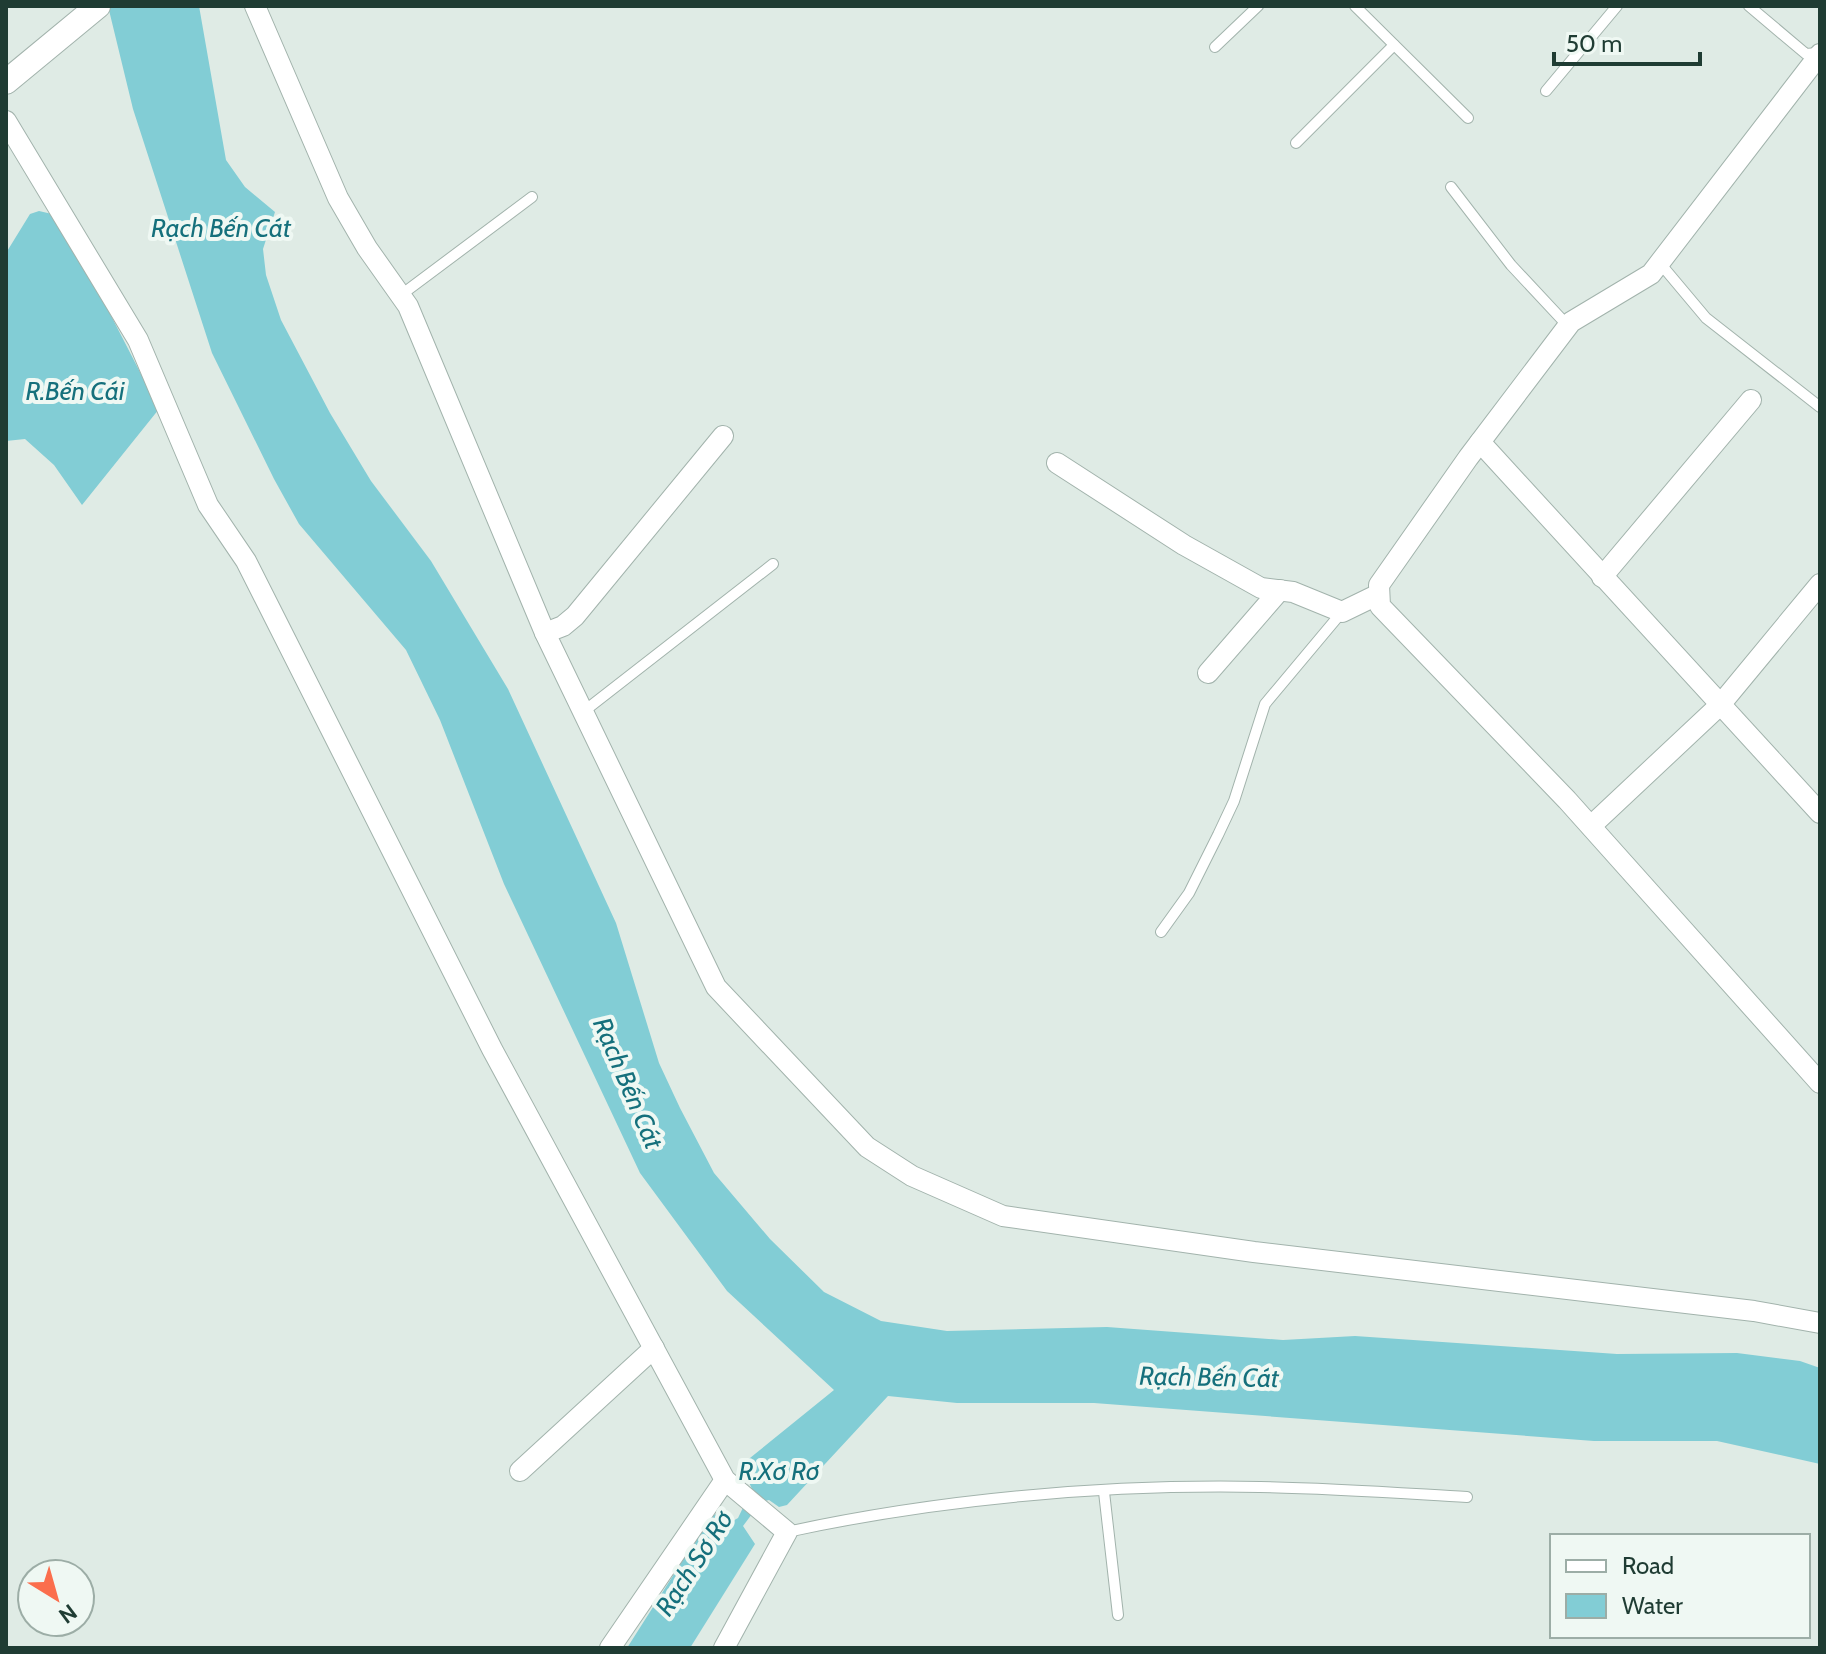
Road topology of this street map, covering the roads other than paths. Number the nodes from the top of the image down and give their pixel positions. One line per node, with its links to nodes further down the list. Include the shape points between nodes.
1 (98, 6): 10 (street)
2 (255, 6): 18 (street, via 338,198)
3 (1258, 6): 8 (lane)
4 (1355, 6): 7 (lane)
5 (1617, 6): 11 (lane)
6 (1749, 6): 9 (lane, via 1806,54)
7 (1394, 45): 12 (lane); 14 (lane)
8 (1215, 47)
9 (1820, 53): 17 (street)
10 (6, 82)
11 (1546, 91)
12 (1468, 118)
13 (6, 121): 40 (street, via 138,340 214,518 246,561 492,1049)
14 (1296, 143)
15 (1451, 187): 19 (lane, via 1511,265)
16 (532, 197): 18 (lane)
17 (1659, 262): 19 (street, via 1651,274); 21 (lane, via 1706,318)
18 (401, 295): 31 (street)
19 (1568, 326): 23 (street)
20 (1751, 400): 26 (street)
21 (1820, 407)
22 (723, 436): 31 (street, via 575,616)
23 (1480, 442): 26 (street); 29 (street)
24 (1057, 463): 28 (street, via 1184,545 1261,588)
25 (773, 564): 34 (lane)
26 (1602, 577): 33 (street)
27 (1820, 584): 33 (street)
28 (1280, 590): 30 (street); 32 (street)
29 (1377, 595): 30 (street); 36 (street, via 1380,606)
30 (1342, 612): 37 (lane, via 1265,704 1229,813 1189,893)
31 (545, 633): 34 (street)
32 (1208, 673)
33 (1720, 705): 35 (street); 36 (street)
34 (583, 712): 39 (street, via 722,997 867,1147 912,1176 1003,1216)
35 (1820, 813)
36 (1591, 826): 38 (street)
37 (1161, 932)
38 (1820, 1083)
39 (1820, 1323)
40 (654, 1348): 41 (street); 42 (street)
41 (520, 1471)
42 (729, 1484): 45 (street); 47 (street)
43 (1104, 1492): 44 (lane, via 1258,1487); 45 (lane, via 946,1505); 46 (lane)
44 (1467, 1497)
45 (785, 1531): 48 (street)
46 (1118, 1615)
47 (610, 1648)
48 (724, 1648)

